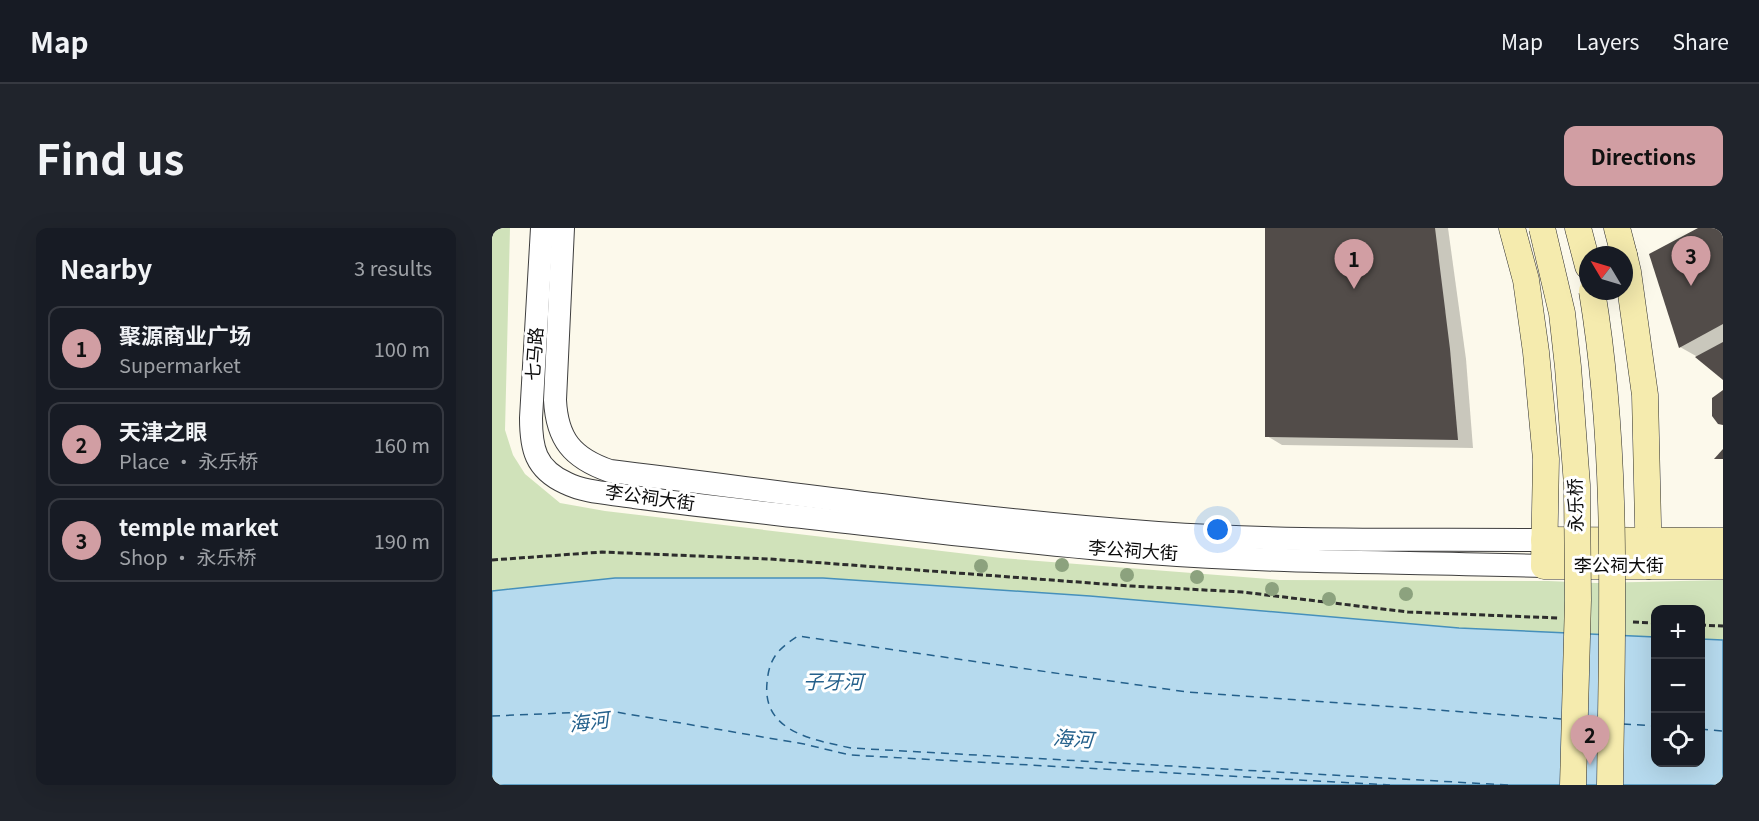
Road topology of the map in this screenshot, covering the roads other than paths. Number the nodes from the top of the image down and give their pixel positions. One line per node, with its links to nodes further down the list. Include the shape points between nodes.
1 (542, 228): 12 (street, 七马路, via 531,442)
2 (563, 228): 11 (street, 七马路, via 555,399 556,421)
3 (1512, 228): 13 (main road, via 1526,280 1536,352 1546,459)
4 (1542, 228): 19 (main road, 永乐桥, bridge, via 1562,313 1577,485)
5 (1578, 228): 7 (main road)
6 (1617, 228): 8 (main road)
7 (1583, 246)
8 (1622, 246)
9 (1593, 300): 20 (main road, 永乐桥, bridge, via 1602,374 1613,586)
10 (1633, 300): 14 (main road, via 1645,395)
11 (570, 445): 13 (street, 李公祠大街, via 583,458 610,471 1073,526 1233,538)
12 (550, 474): 16 (street, 李公祠大街, via 587,490 1076,547 1233,558)
13 (1544, 540): 14 (main road, 李公祠大街); 16 (main road)
14 (1649, 540): 15 (main road, 李公祠大街); 17 (main road)
15 (1723, 541)
16 (1544, 566): 17 (main road, 李公祠大街)
17 (1649, 566): 18 (main road, 李公祠大街)
18 (1723, 566)
19 (1573, 785)
20 (1610, 785)

